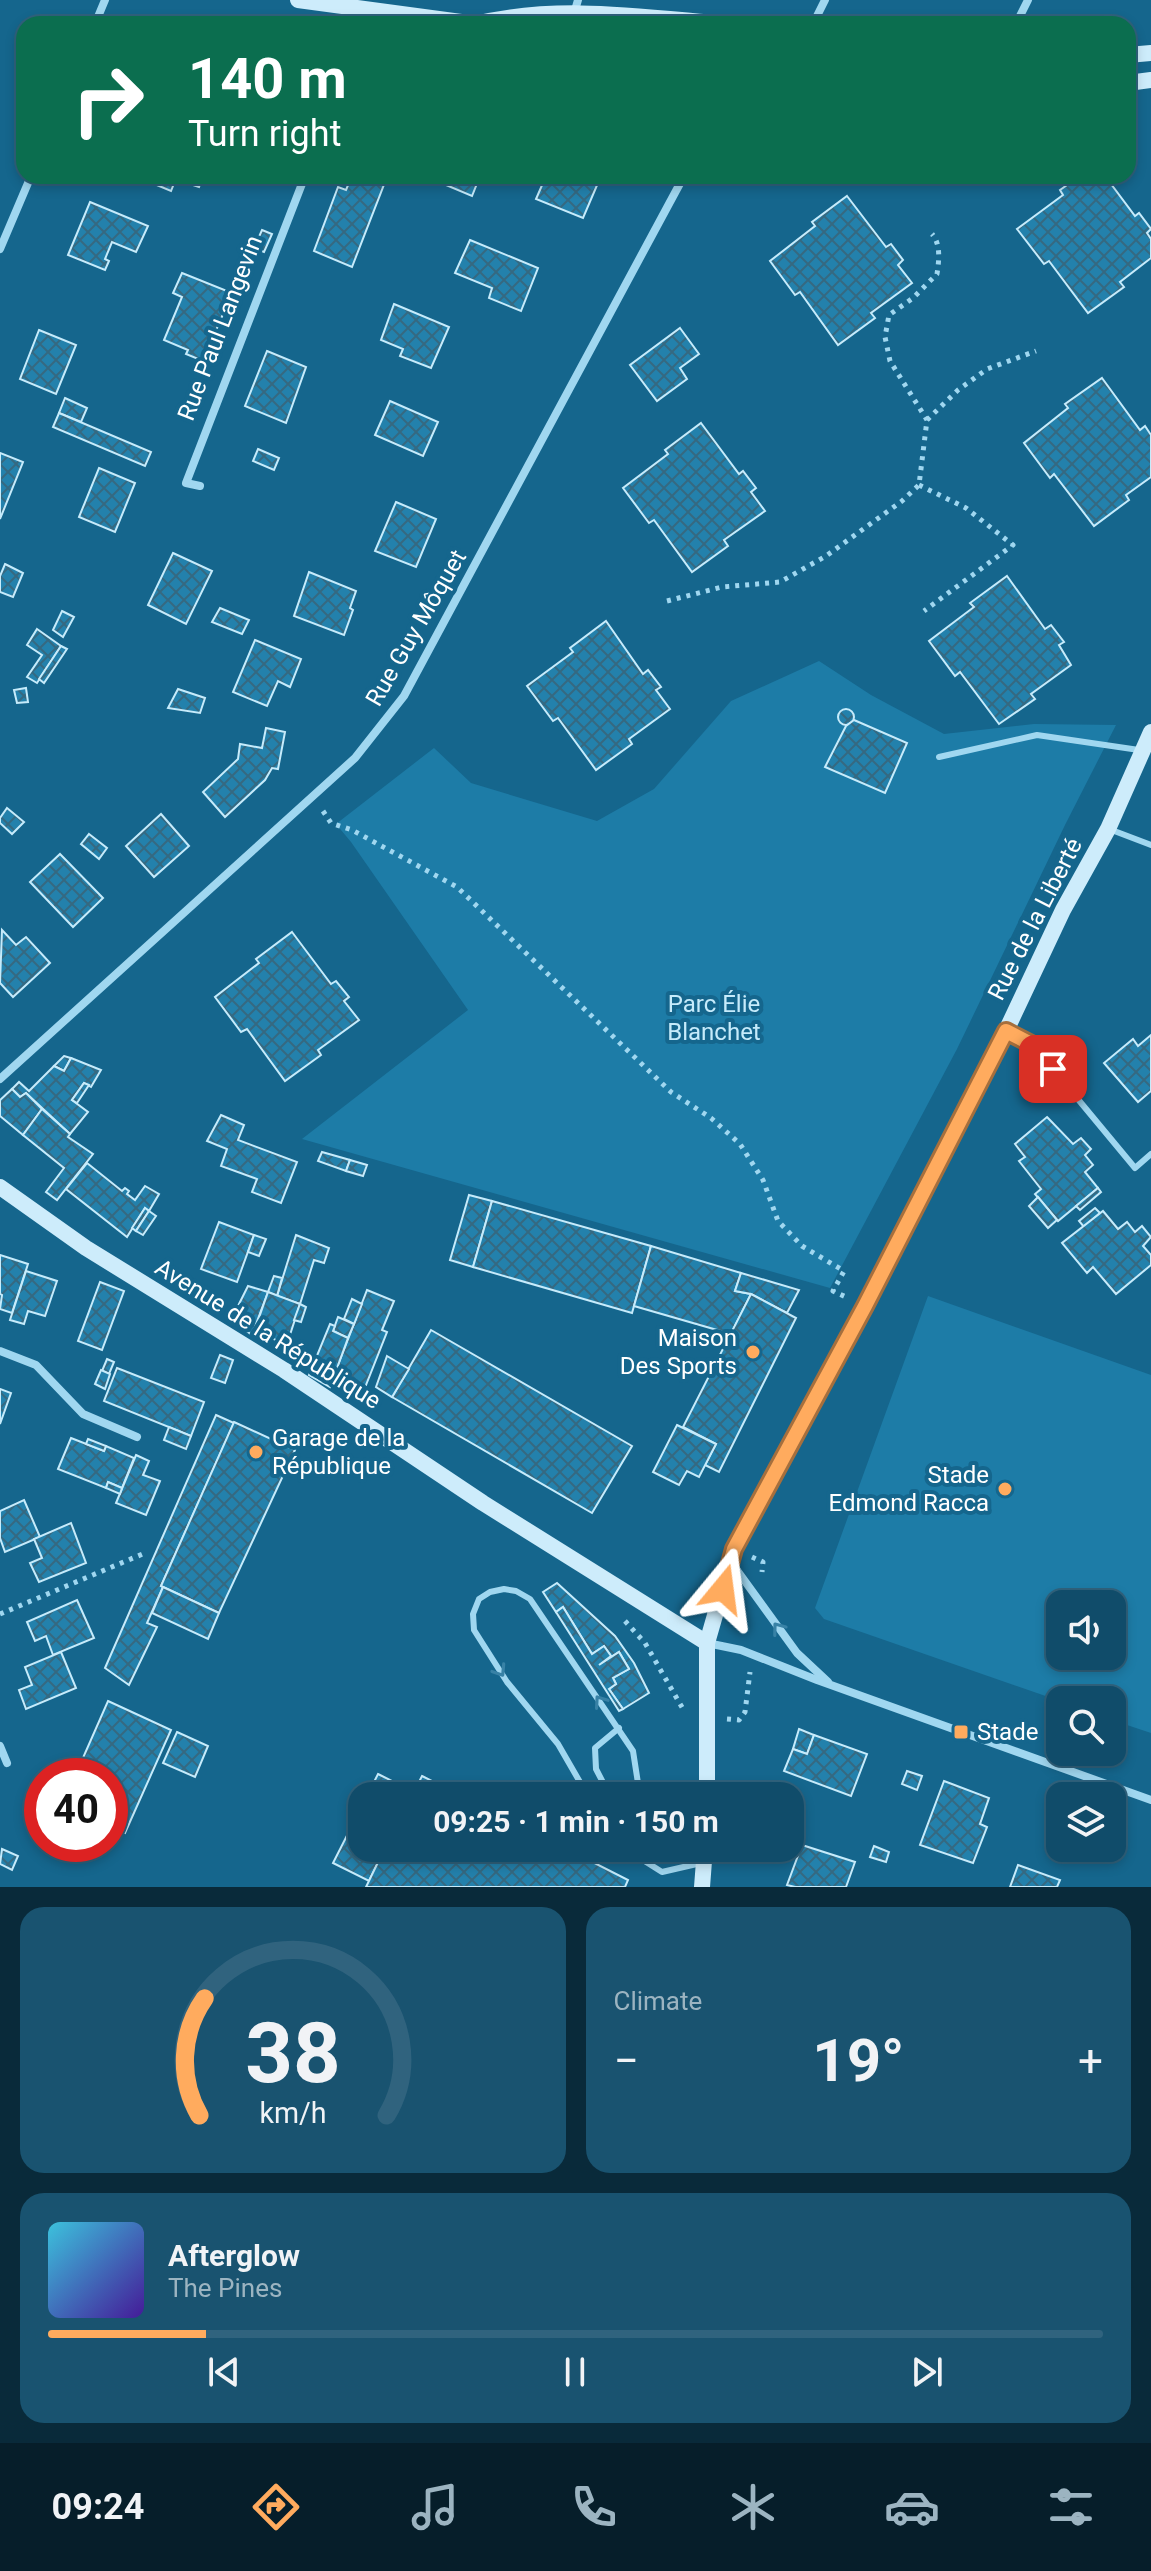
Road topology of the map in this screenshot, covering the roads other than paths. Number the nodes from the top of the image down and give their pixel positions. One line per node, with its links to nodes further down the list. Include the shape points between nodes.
1 (298, 0): 2 (street)
2 (377, 11): 4 (street)
3 (574, 12): 5 (street); 6 (street)
4 (415, 16)
5 (509, 16)
6 (625, 16)
7 (28, 184): 10 (street)
8 (302, 184): 11 (street, Rue Paul Langevin, via 186,483)
9 (680, 184): 18 (street, Rue Guy Môquet, via 404,696 355,758 297,813)
10 (0, 249)
11 (200, 486)
12 (1151, 732): 13 (street, Rue de la Liberté)
13 (1143, 750): 14 (lane, via 1037,735); 15 (street, Rue de la Liberté)
14 (939, 757)
15 (1108, 829): 16 (lane); 17 (street, Rue de la Liberté)
16 (1151, 845)
17 (1006, 1031): 19 (lane, via 1033,1045 1135,1168); 23 (street, Rue de la Liberté)
18 (0, 1079)
19 (1151, 1154)
20 (0, 1187): 24 (street, Avenue de la République, via 86,1248)
21 (0, 1351): 22 (street, via 36,1365 83,1414)
22 (137, 1437)
23 (731, 1562): 24 (street, Rue de la Liberté); 25 (street, one-way to 23, via 797,1653)
24 (707, 1643): 25 (street); 32 (street)
25 (831, 1685): 33 (street)
26 (619, 1728): 29 (lane, one-way to 29, via 530,1599 504,1589 479,1599 474,1630); 30 (lane, via 595,1748); 31 (lane, via 633,1751)
27 (0, 1746): 28 (street)
28 (7, 1763)
29 (580, 1782)
30 (603, 1782)
31 (638, 1782)
32 (707, 1782)
33 (1151, 1800)
34 (646, 1862): 35 (lane, via 662,1872)
35 (687, 1862)
36 (704, 1862): 37 (street)
37 (702, 1887)

